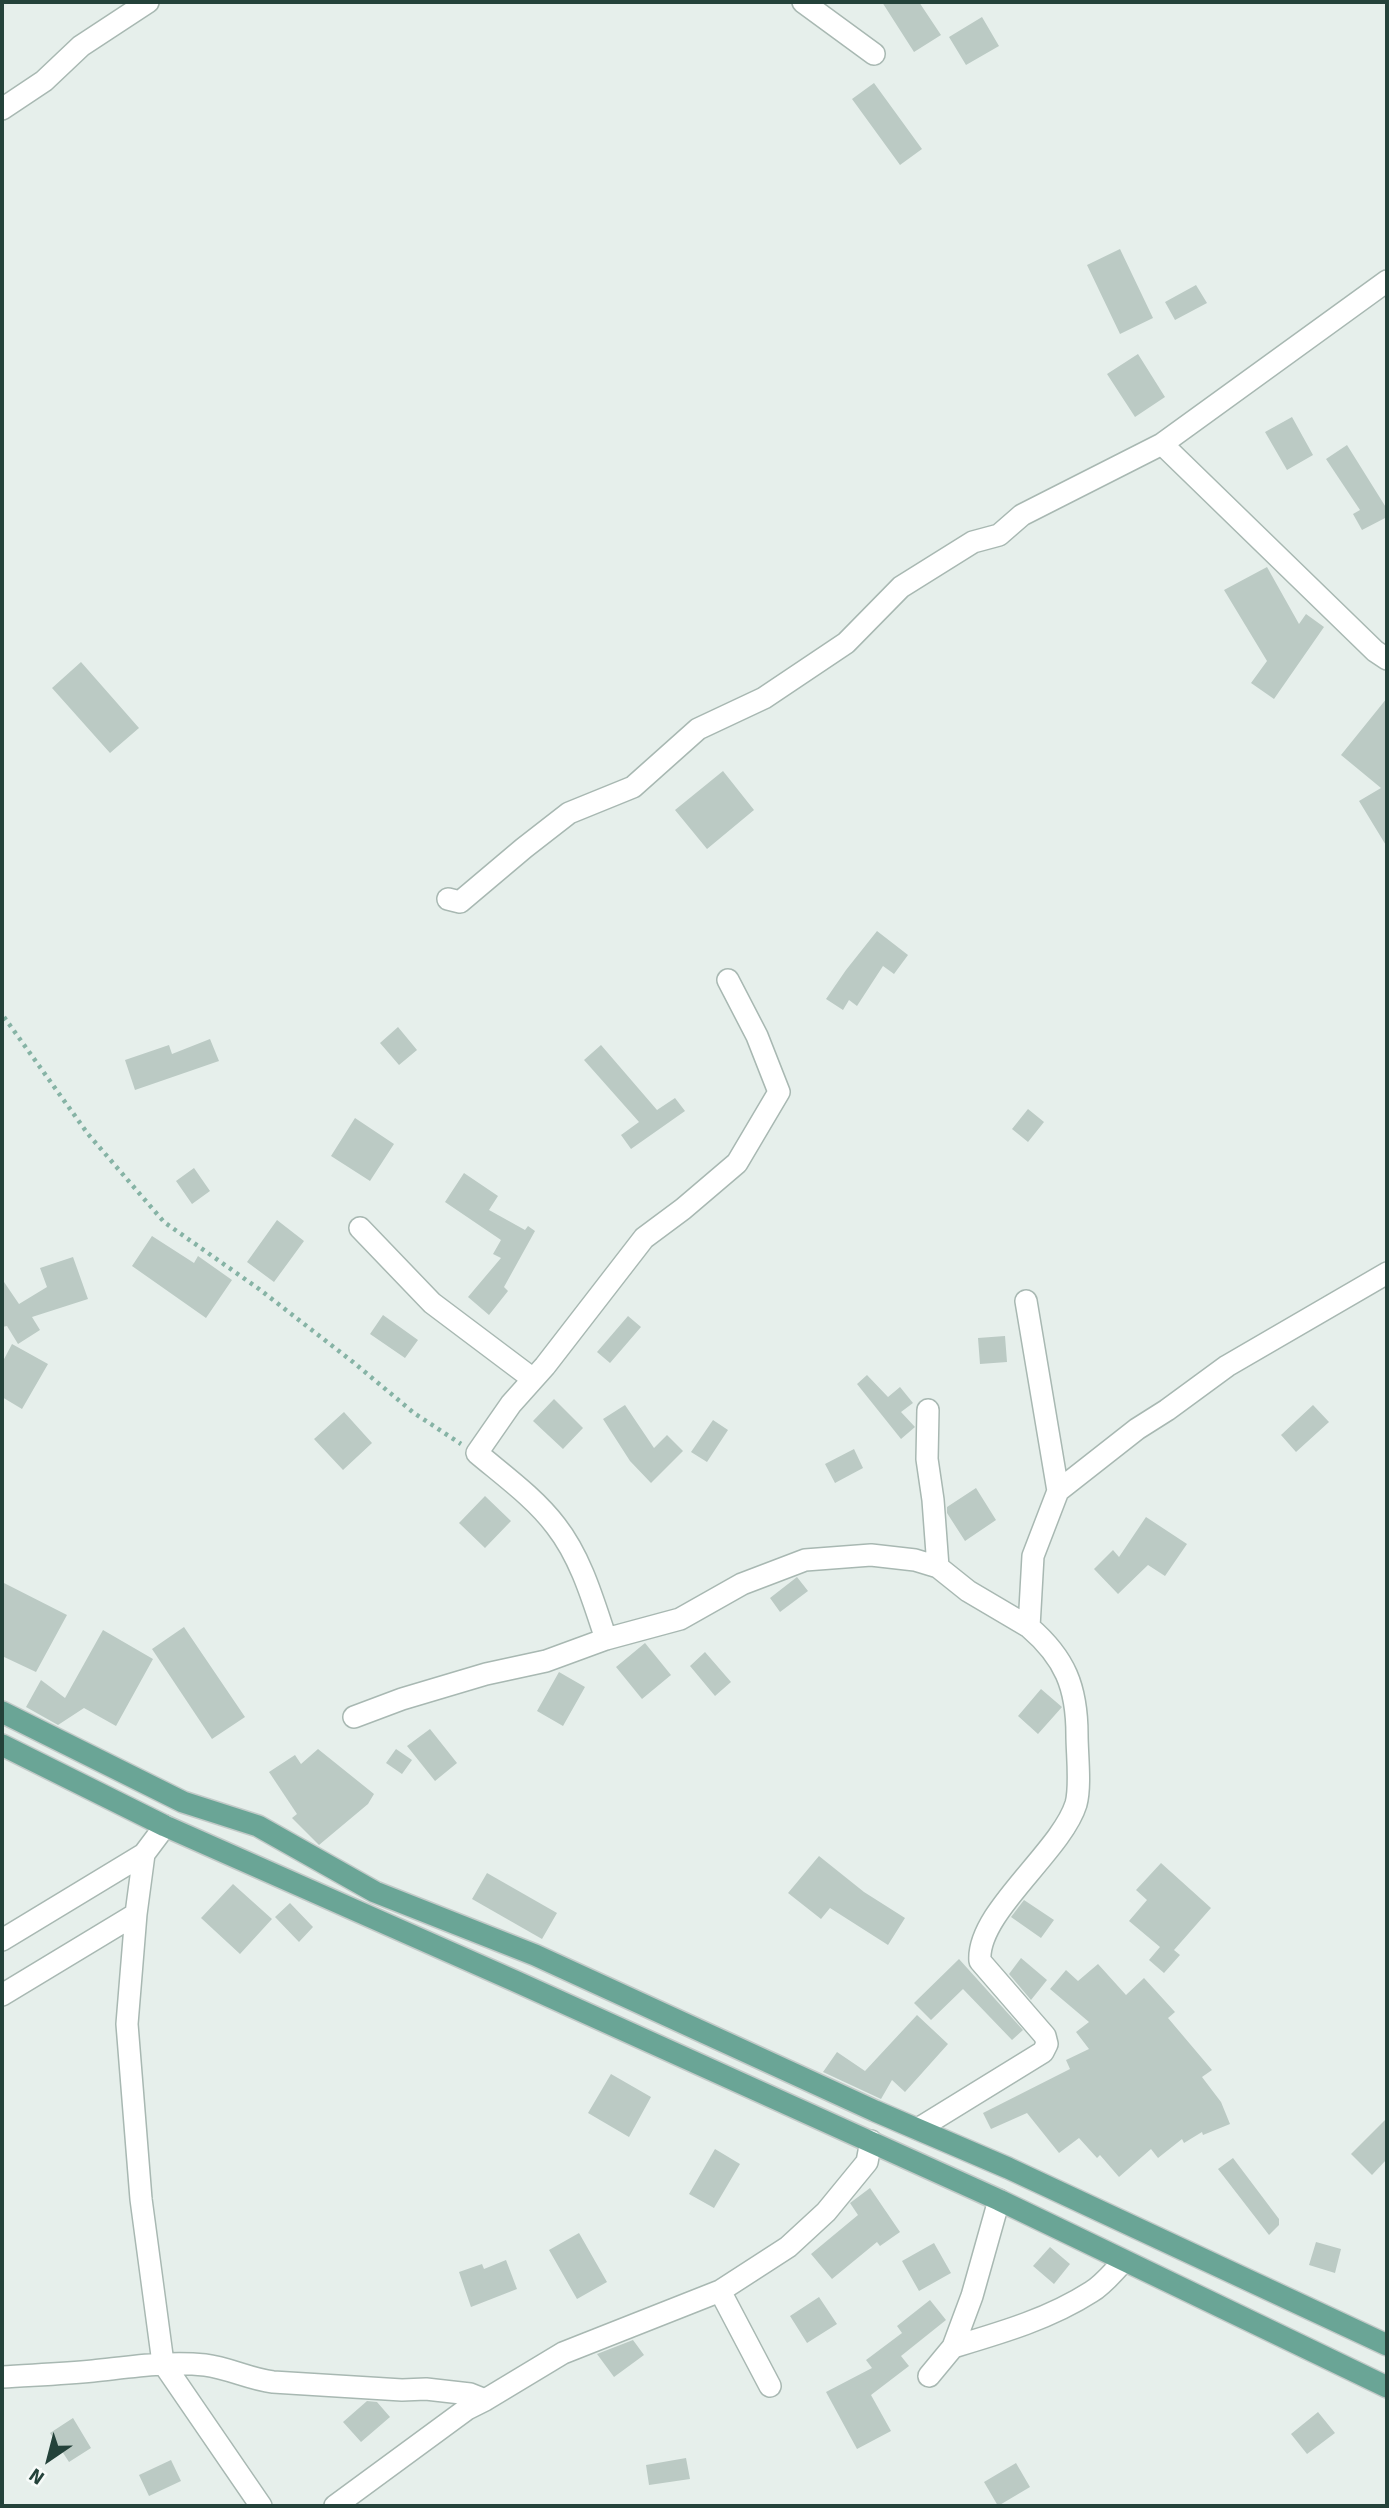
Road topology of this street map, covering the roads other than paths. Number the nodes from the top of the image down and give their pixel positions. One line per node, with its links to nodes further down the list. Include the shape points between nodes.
1 (148, 2): 4 (street, via 81,46 44,81)
2 (803, 2): 3 (street)
3 (874, 54)
4 (2, 109)
5 (1387, 281): 6 (street)
6 (1162, 444): 7 (street); 8 (street, via 1022,515 999,535 973,542 901,587 846,643 764,698 698,729 633,787 569,813 460,902)
7 (1387, 659)
8 (448, 899)
9 (728, 980): 13 (street, via 779,1092 737,1163 645,1238)
10 (360, 1228): 13 (street, via 432,1303)
11 (1387, 1273): 15 (street, via 1227,1366)
12 (1026, 1301): 15 (street)
13 (533, 1380): 18 (street, via 477,1453 556,1525 576,1560)
14 (928, 1409): 16 (street, via 927,1458)
15 (1058, 1491): 17 (street, via 1033,1556)
16 (938, 1567): 17 (street, via 968,1591); 18 (street, via 871,1555 805,1560 742,1584 680,1619)
17 (1029, 1627): 27 (street, via 1062,1662 1074,1694 1076,1802 1067,1824 1025,1876 979,1948 980,1961 1047,2044 1043,2052)
18 (606, 1639): 20 (street)
19 (2, 1712): 27 (main road, via 183,1802 258,1826 375,1892 535,1955)
20 (354, 1717)
21 (2, 1745): 22 (main road)
22 (165, 1826): 23 (street); 28 (main road)
23 (144, 1854): 24 (street); 25 (street)
24 (136, 1914): 26 (street); 34 (street, via 127,2024 141,2199)
25 (2, 1940)
26 (2, 1995)
27 (918, 2129): 32 (main road)
28 (871, 2141): 29 (main road); 31 (street, via 867,2162 826,2212 788,2247)
29 (999, 2200): 30 (main road); 33 (street)
30 (1123, 2262): 33 (street, via 1093,2291 1066,2305 1015,2328); 38 (main road)
31 (720, 2291): 37 (street); 39 (street, via 563,2353)
32 (1387, 2345)
33 (953, 2347): 35 (street)
34 (163, 2363): 36 (street); 39 (street, via 206,2365 273,2382 426,2389); 40 (street)
35 (929, 2376)
36 (2, 2377)
37 (770, 2386)
38 (1387, 2387)
39 (485, 2400): 41 (street)
40 (261, 2506)
41 (335, 2506)

